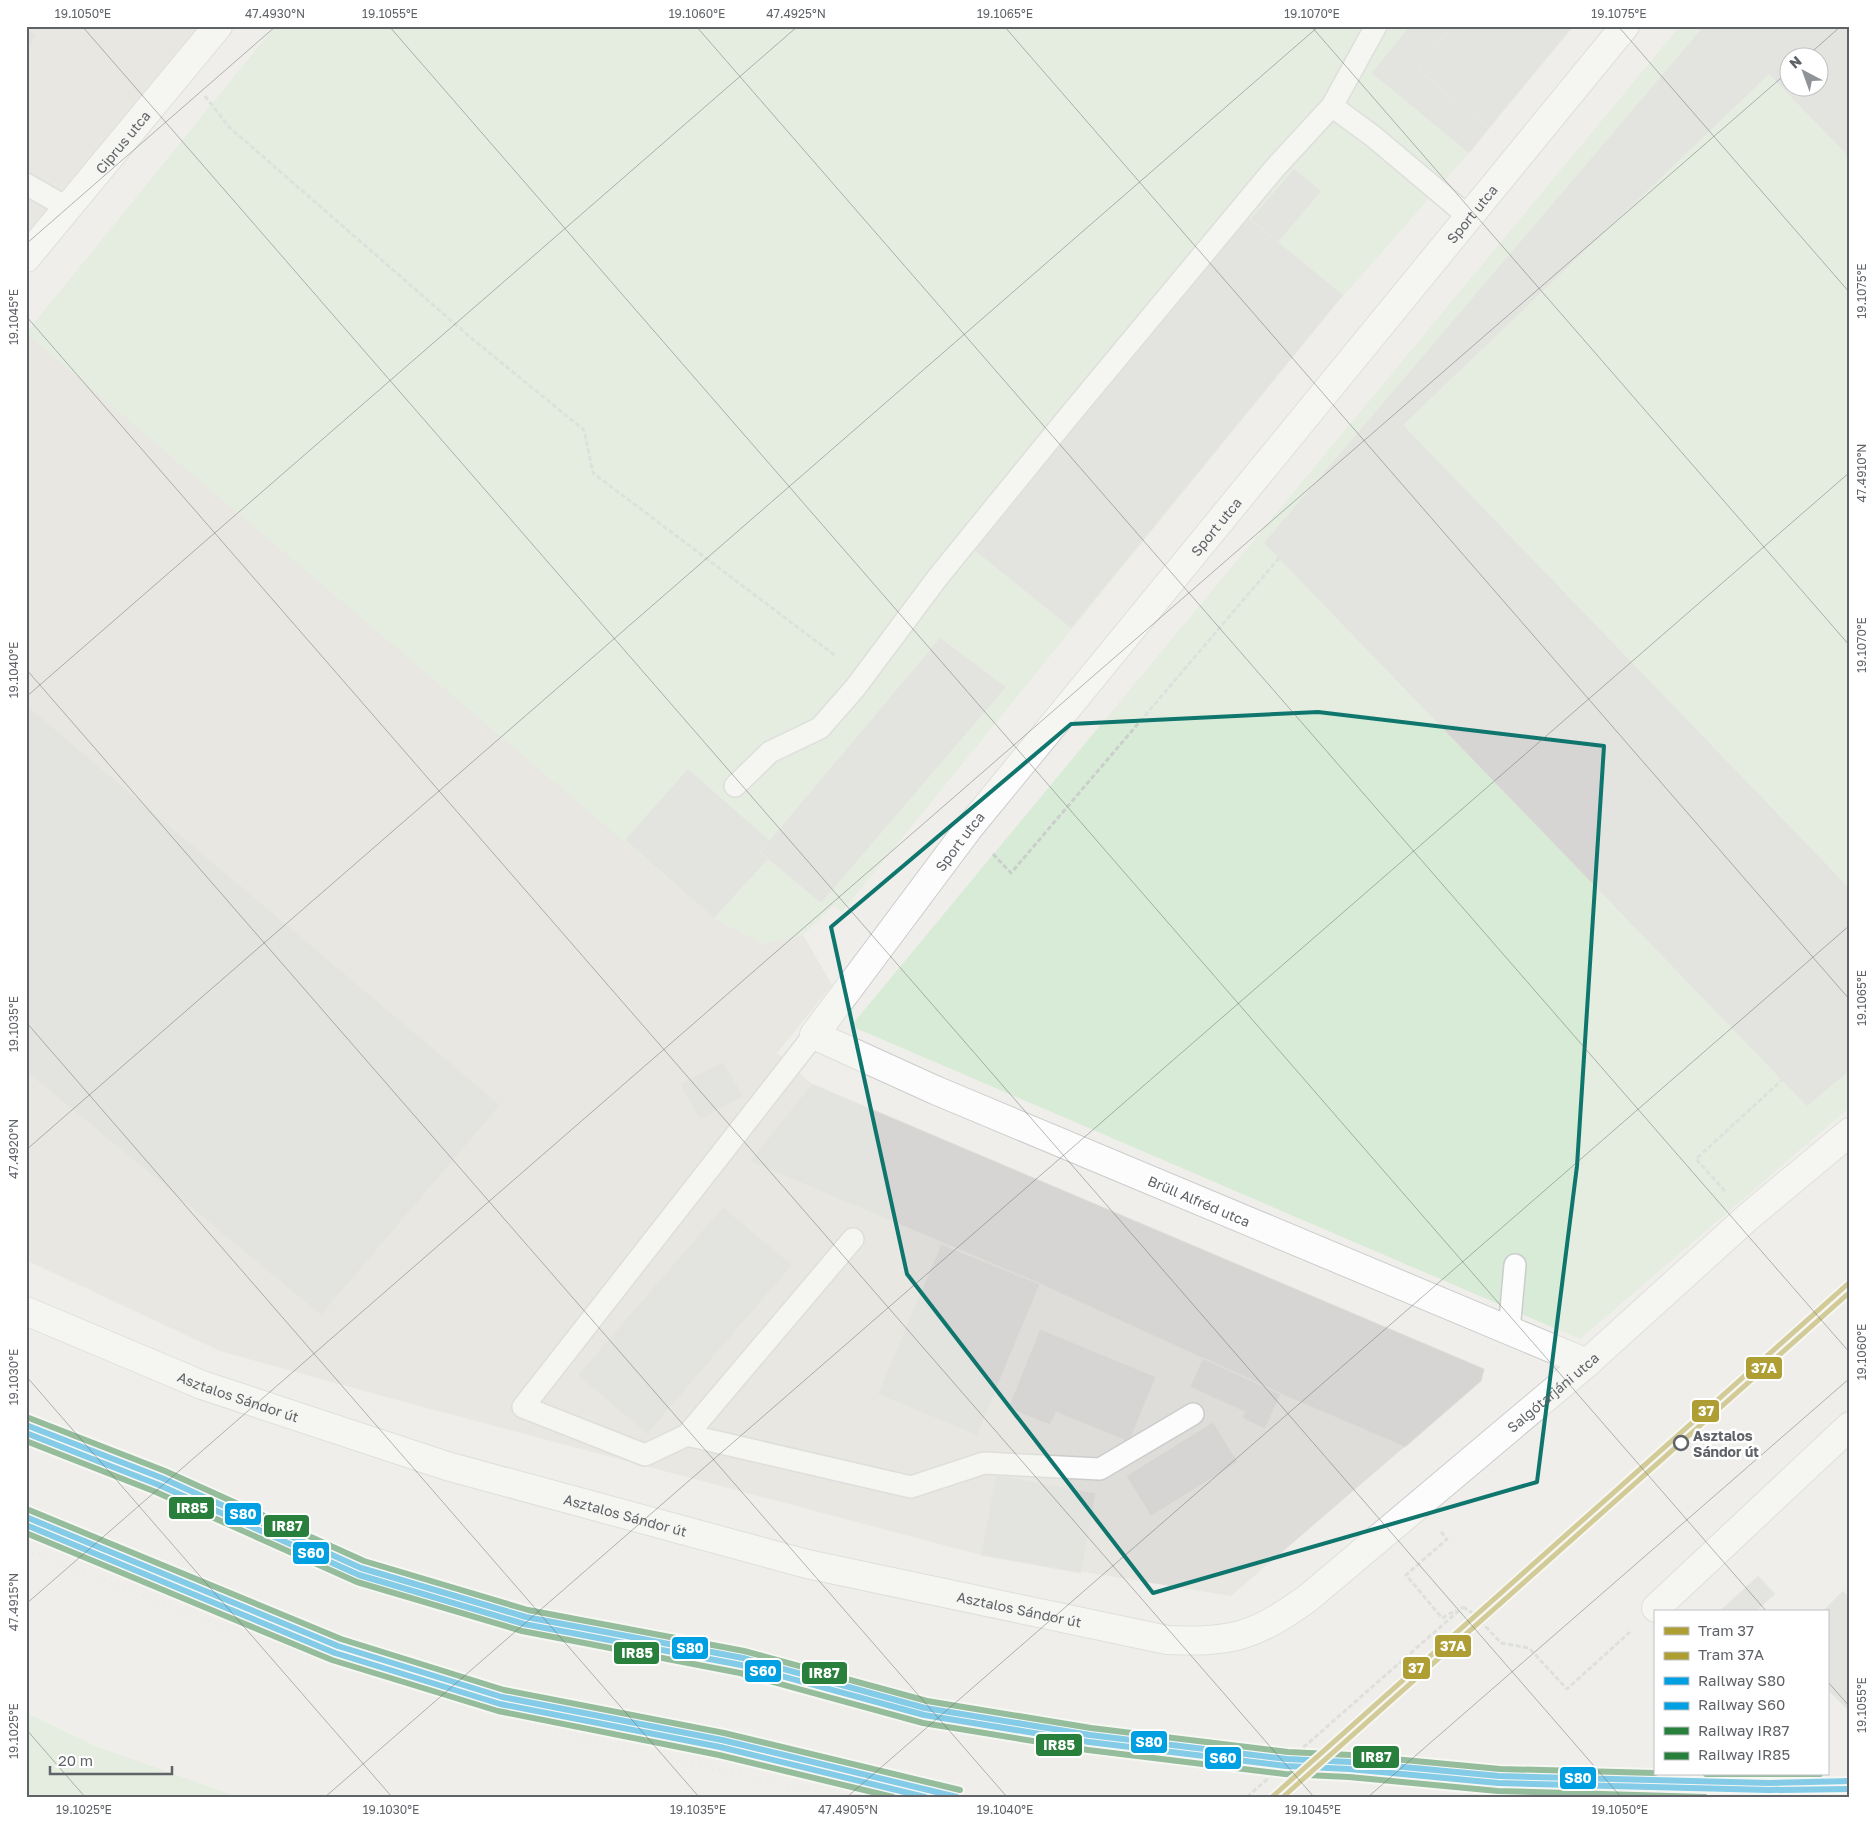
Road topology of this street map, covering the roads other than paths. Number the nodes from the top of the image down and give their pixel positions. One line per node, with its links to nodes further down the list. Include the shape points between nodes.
1 (218, 26): 6 (street, Ciprus utca)
2 (1376, 26): 4 (lane)
3 (1625, 26): 7 (street, Sport utca)
4 (1332, 106): 7 (lane); 9 (lane, via 1274,169 1064,422 938,577 864,677 820,728 770,752)
5 (26, 184): 6 (lane)
6 (68, 208): 8 (street, Ciprus utca)
7 (1469, 217): 10 (street, Sport utca, via 968,829)
8 (26, 258)
9 (735, 786)
10 (814, 1035): 15 (street, Brüll Alfréd utca, via 935,1090); 19 (lane, via 523,1406 645,1455)
11 (1850, 1132): 16 (street, Salgótarjáni utca, via 1748,1217)
12 (853, 1239): 19 (lane)
13 (1515, 1265): 15 (lane)
14 (26, 1311): 21 (street, Asztalos Sándor út, via 202,1385 447,1466 798,1561 1167,1640 1208,1642)
15 (1509, 1330): 16 (street, Brüll Alfréd utca)
16 (1587, 1363): 21 (street, Salgótarjáni utca, via 1308,1598 1278,1620)
17 (1193, 1414): 19 (lane, via 1100,1468 984,1464 911,1487)
18 (1850, 1426): 20 (street)
19 (687, 1435)
20 (1656, 1608)
21 (1244, 1635)

